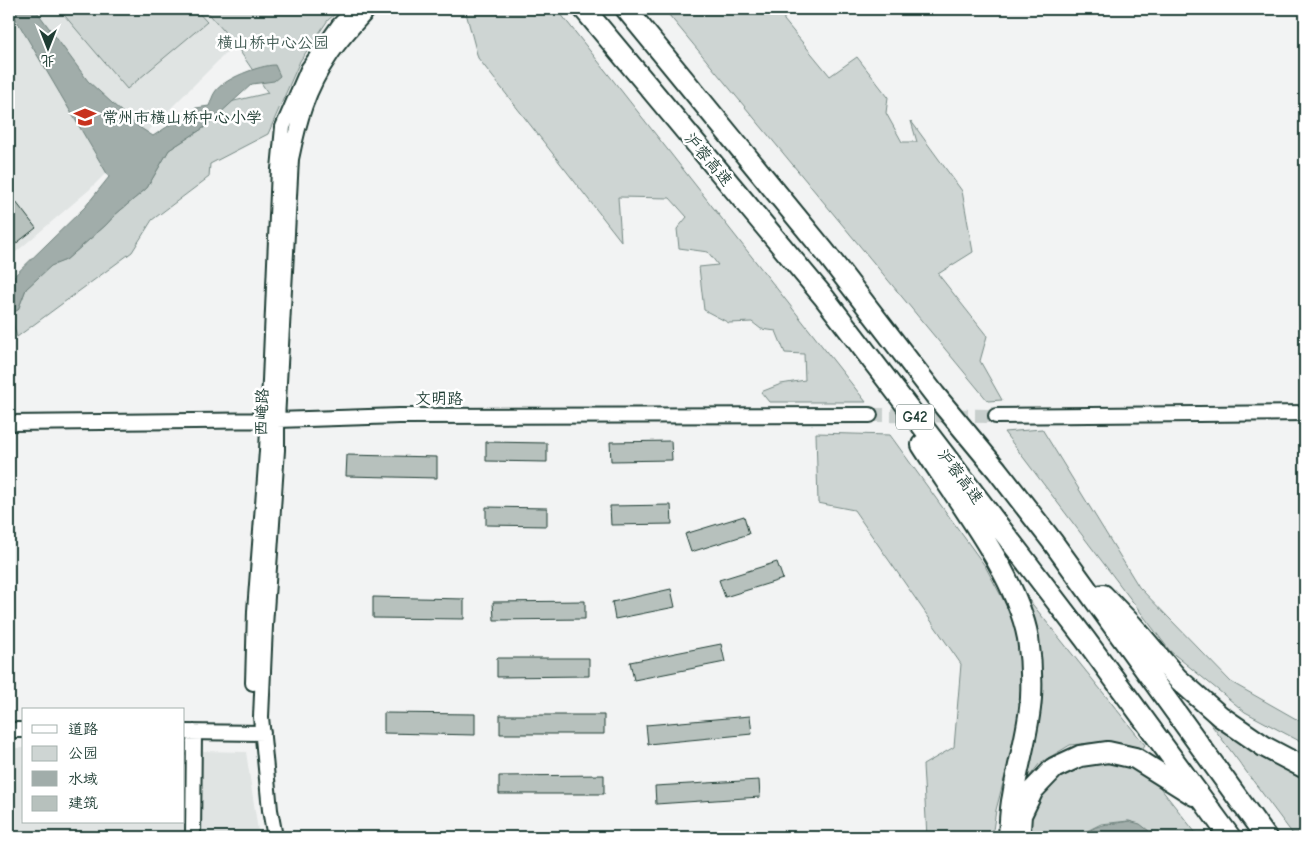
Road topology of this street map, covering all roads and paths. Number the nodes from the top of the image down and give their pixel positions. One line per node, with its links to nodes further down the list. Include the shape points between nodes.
1 (355, 9): 9 (street, 西崦路, via 339,25 308,69 284,128 279,169)
2 (369, 9): 9 (street, 西崦路, via 330,55 310,90 298,122 292,159)
3 (584, 9): 5 (highway, 沪蓉高速 / G42)
4 (626, 9): 11 (highway, 沪蓉高速 / G42, via 826,252)
5 (823, 296): 17 (highway, 沪蓉高速 / G42); 21 (highway, via 983,538 1018,606 1028,636 1031,700 1013,796)
6 (1305, 413): 8 (street)
7 (870, 416): 9 (street, 文明路, via 399,416)
8 (996, 416)
9 (272, 420): 10 (street, 文明路); 15 (street, 西崦路, via 266,451 255,611 253,713)
10 (9, 423)
11 (1052, 541): 16 (highway, via 1177,678 1220,716 1265,747); 24 (highway, 沪蓉高速 / G42)
12 (9, 730): 13 (street)
13 (22, 730)
14 (189, 732): 15 (street); 18 (street)
15 (259, 733): 19 (street, 西崦路, via 263,809); 20 (street, 西崦路)
16 (1305, 768)
17 (1206, 803): 22 (highway, via 1135,758 1108,752 1080,756 1054,768 1033,790 1021,815); 23 (highway, 沪蓉高速 / G42)
18 (193, 837)
19 (268, 837)
20 (276, 837)
21 (1009, 837)
22 (1020, 837)
23 (1230, 837)
24 (1266, 837)

